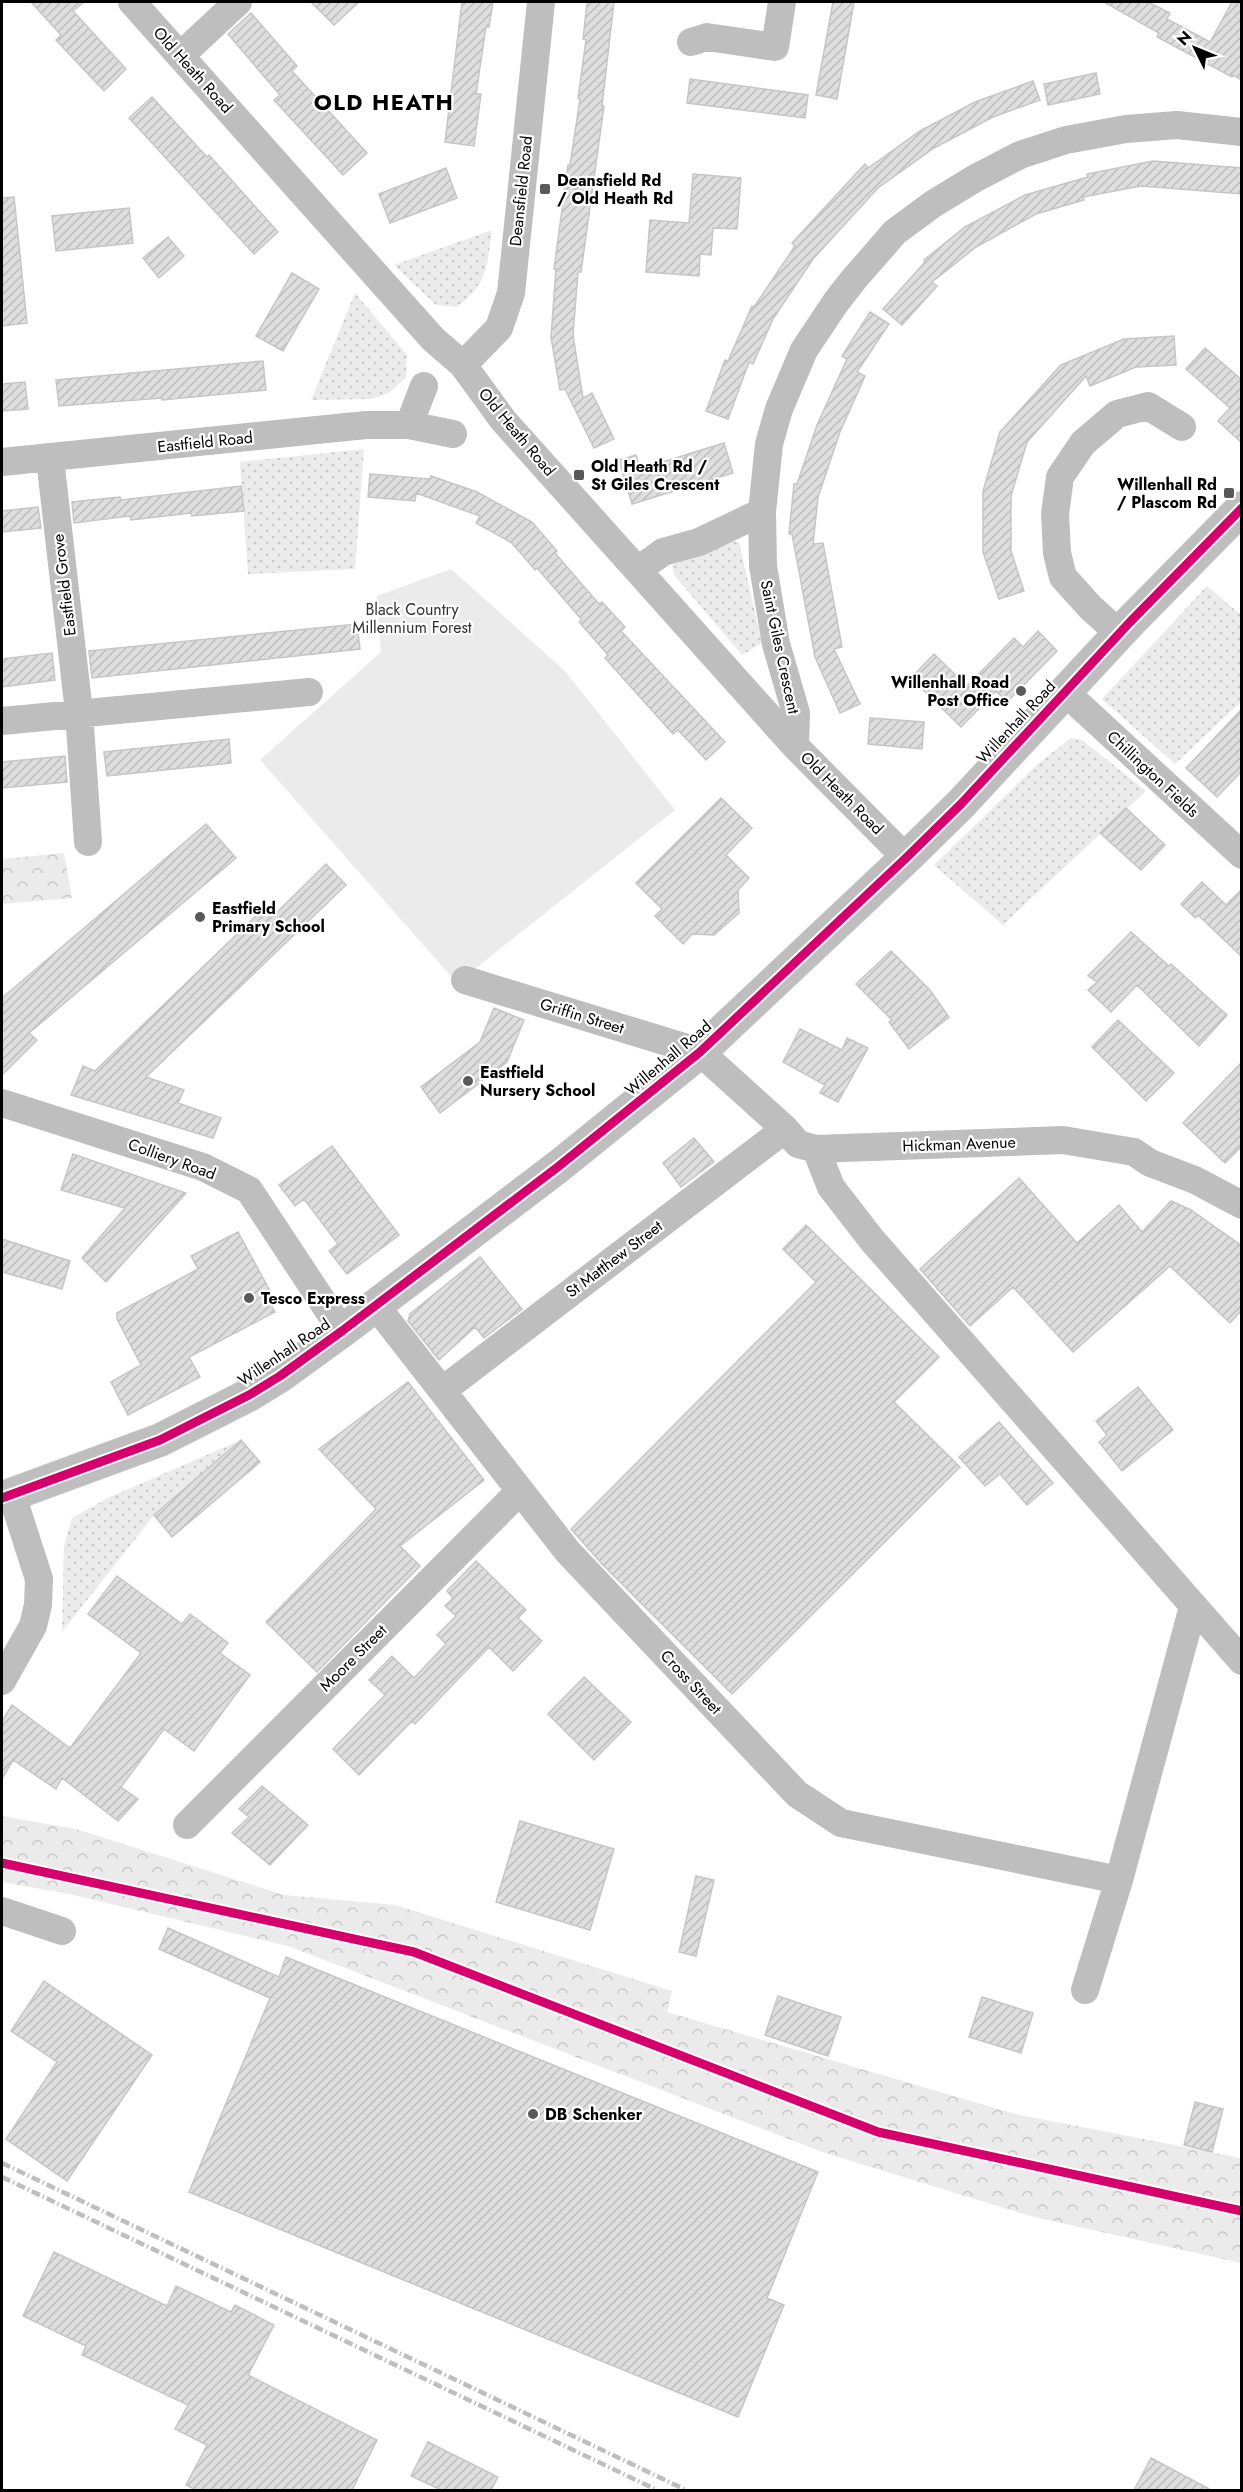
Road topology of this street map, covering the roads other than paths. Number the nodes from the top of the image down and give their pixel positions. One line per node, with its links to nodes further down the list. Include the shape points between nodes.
1 (132, 2): 6 (street, Old Heath Road)
2 (238, 2): 6 (street)
3 (541, 2): 8 (street, Deansfield Road, via 511,293 499,328)
4 (782, 2): 5 (street, via 775,47 707,37)
5 (691, 42)
6 (180, 56): 8 (street, Old Heath Road, via 433,339)
7 (1242, 132): 16 (street, Saint Giles Crescent, via 1177,125 1066,140 1020,155 974,179 895,232 854,279 804,350 769,444)
8 (463, 365): 17 (street, Old Heath Road, via 503,420)
9 (424, 386): 10 (street)
10 (409, 425): 12 (street, Eastfield Road); 13 (street, Eastfield Road, via 366,425)
11 (1182, 427): 18 (street, via 1148,406 1117,414 1083,443 1059,477 1055,514 1057,554 1063,577)
12 (453, 434)
13 (50, 459): 14 (street, Eastfield Road); 21 (street, Eastfield Grove)
14 (2, 462)
15 (1242, 508): 18 (highway, Willenhall Road)
16 (762, 512): 17 (street, via 699,542 663,552); 23 (street, Saint Giles Crescent, via 762,566 776,644 796,713)
17 (638, 570): 23 (street, Old Heath Road)
18 (1119, 633): 20 (highway, Willenhall Road)
19 (309, 692): 21 (street)
20 (1065, 692): 25 (street, Chillington Fields); 26 (highway, Willenhall Road)
21 (78, 712): 22 (street); 24 (street, Eastfield Grove)
22 (2, 721)
23 (795, 746): 26 (street, Old Heath Road)
24 (88, 842)
25 (1242, 855)
26 (906, 858): 28 (highway, Willenhall Road)
27 (465, 980): 28 (street, Griffin Street)
28 (700, 1052): 30 (street); 33 (highway, Willenhall Road, via 559,1166)
29 (2, 1102): 34 (street, Colliery Road, via 203,1167 249,1190)
30 (785, 1129): 31 (street, via 798,1144); 35 (street, St Matthew Street)
31 (816, 1149): 32 (street, Hickman Avenue, via 1063,1140 1134,1152); 38 (street, via 831,1188 872,1240)
32 (1242, 1205)
33 (376, 1305): 34 (highway, Willenhall Road); 35 (street, Cross Street)
34 (342, 1331): 37 (highway, Willenhall Road, via 280,1376 206,1418 160,1440)
35 (443, 1390): 36 (street, Cross Street)
36 (519, 1492): 41 (street, Moore Street); 42 (street, Cross Street, via 568,1552 797,1794 841,1823)
37 (7, 1497): 40 (street, via 39,1579 33,1626)
38 (1193, 1607): 39 (street); 42 (street)
39 (1242, 1661)
40 (2, 1681)
41 (187, 1825)
42 (1119, 1880): 45 (street)
43 (2, 1911): 44 (street)
44 (62, 1931)
45 (1085, 1990)

